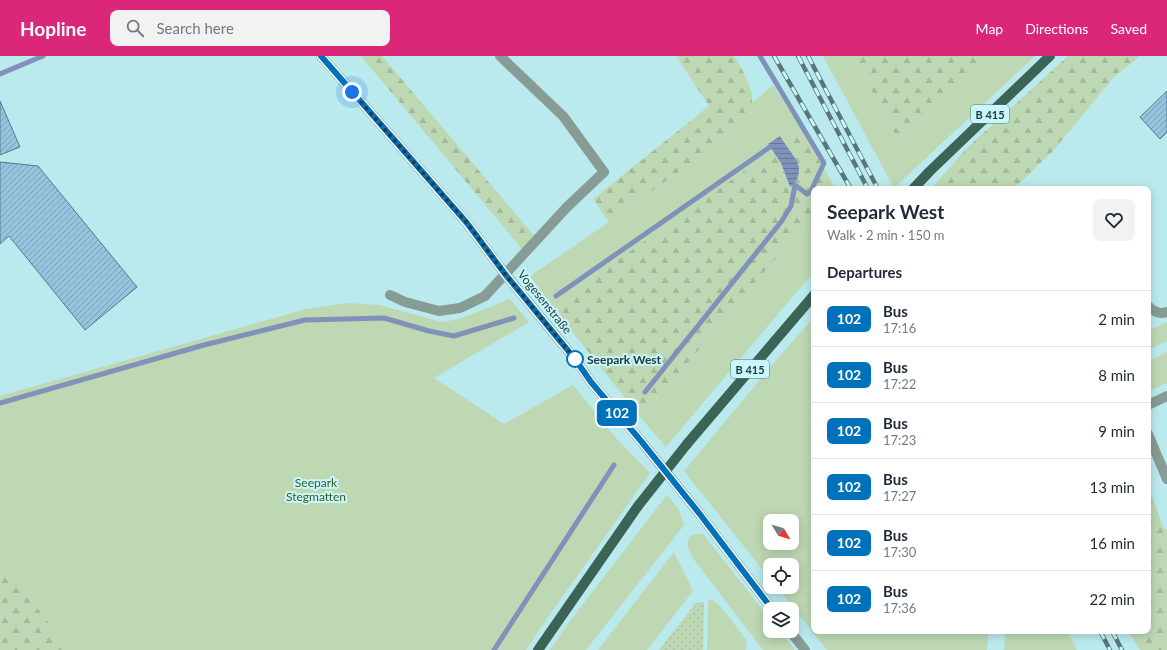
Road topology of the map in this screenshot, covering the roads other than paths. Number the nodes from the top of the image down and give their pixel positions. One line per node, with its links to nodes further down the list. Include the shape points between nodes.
1 (321, 56): 5 (street, Vogesenstraße, via 467,223)
2 (500, 56): 5 (street, via 563,116 604,172 567,207)
3 (1050, 56): 4 (main road, B 415)
4 (916, 186)
5 (505, 274): 6 (street, via 485,296 460,308 439,311); 14 (street, Vogesenstraße, via 699,513)
6 (390, 295)
7 (811, 299): 16 (main road, B 415, bridge, via 687,444 638,506)
8 (1151, 309): 9 (street, via 1163,314)
9 (1167, 312)
10 (1167, 396): 11 (street)
11 (1151, 404)
12 (1151, 441): 13 (street)
13 (1167, 478)
14 (767, 602)
15 (796, 638): 17 (street)
16 (538, 650)
17 (805, 650)

